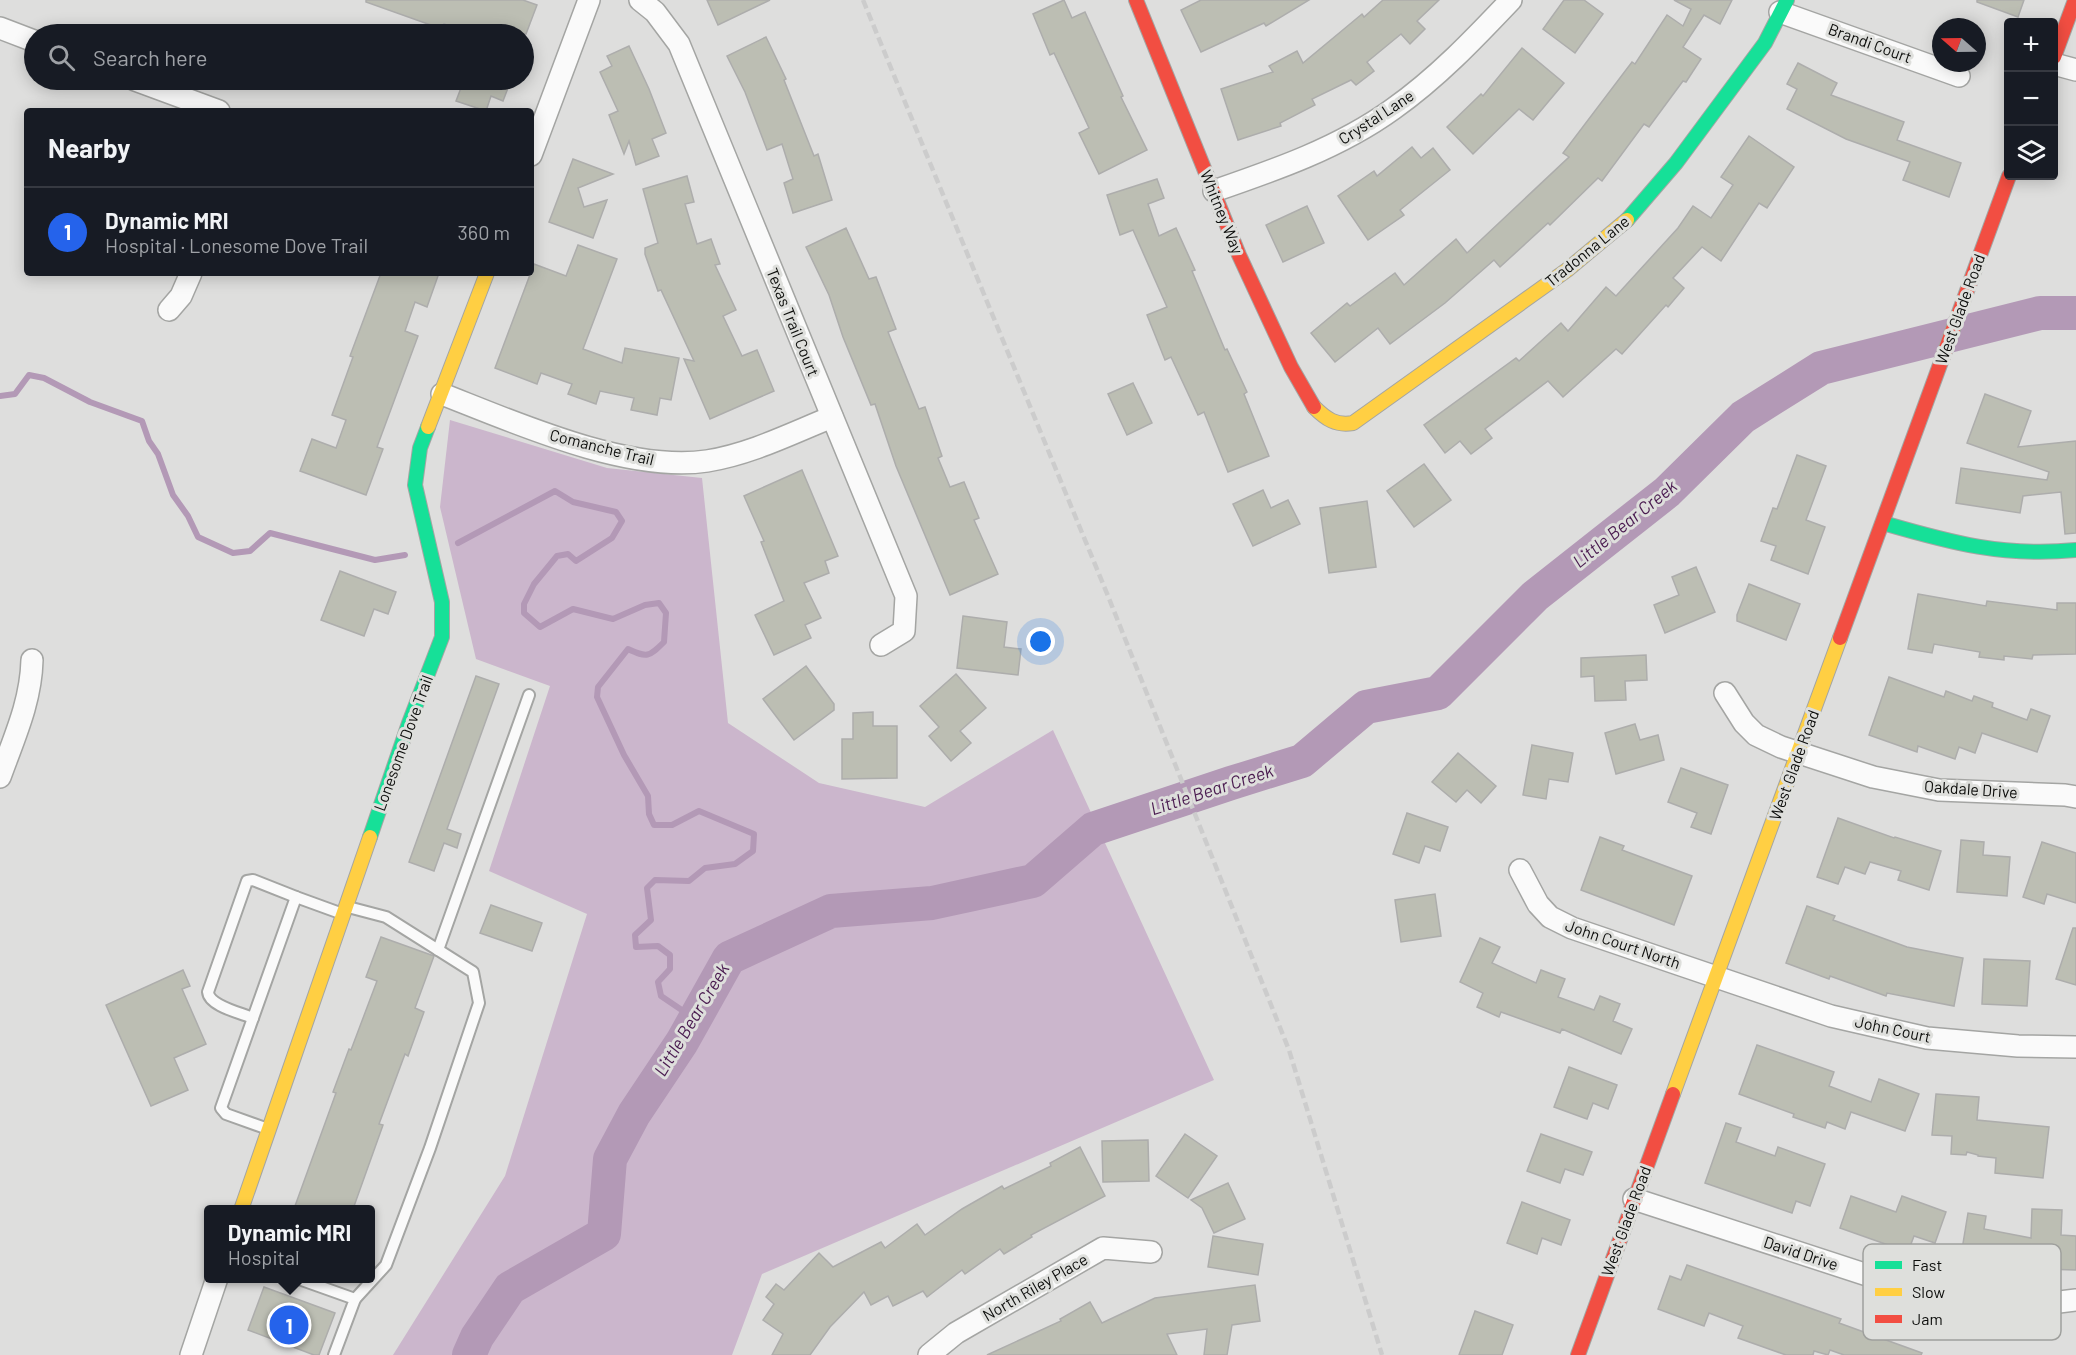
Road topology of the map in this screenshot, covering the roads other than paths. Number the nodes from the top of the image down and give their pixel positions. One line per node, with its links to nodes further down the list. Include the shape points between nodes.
1 (589, 0): 15 (street)
2 (640, 0): 23 (street, Texas Trail Court, via 655,12 679,44)
3 (1136, 0): 17 (street, Whitney Way)
4 (1511, 0): 17 (street, Crystal Lane, via 1472,43 1392,110 1339,142)
5 (2074, 0): 9 (street)
6 (1783, 6): 12 (street, Brandi Court); 22 (street, Tradonna Lane, via 1765,43 1676,163 1626,221 1567,270 1353,423 1343,425)
7 (0, 28): 8 (street)
8 (24, 37)
9 (2058, 46)
10 (2058, 65): 11 (street)
11 (2076, 70)
12 (1959, 76)
13 (162, 90): 14 (street)
14 (211, 108)
15 (534, 147)
16 (2008, 180): 24 (street, West Glade Road)
17 (1214, 191): 22 (street, Whitney Way, via 1246,275 1295,374)
18 (190, 276): 20 (street)
19 (486, 276): 21 (street, Lonesome Dove Trail)
20 (169, 310)
21 (442, 394): 23 (street, Comanche Trail, via 534,430 655,462 706,461 747,451); 35 (street, Lonesome Dove Trail, via 420,448 415,485 442,602 442,637)
22 (1323, 416)
23 (832, 417): 26 (street, Texas Trail Court, via 906,596 904,631)
24 (1883, 522): 25 (street, via 1961,546 2004,553); 30 (street, West Glade Road)
25 (2076, 550)
26 (880, 645)
27 (32, 660): 31 (street, via 27,700)
28 (1725, 693): 30 (street, Oakdale Drive, via 1756,735)
29 (529, 695): 36 (lane)
30 (1799, 753): 32 (street, Oakdale Drive, via 1873,777 1939,790); 37 (street, West Glade Road)
31 (0, 777)
32 (2076, 797)
33 (1520, 870): 37 (street, John Court North, via 1538,904 1572,928)
34 (296, 897): 35 (lane); 38 (lane); 38 (lane, via 248,881 208,992 211,1001)
35 (343, 910): 36 (lane, via 386,917); 40 (street, Lonesome Dove Trail)
36 (438, 950): 45 (lane, via 472,972 479,1003 386,1265)
37 (1716, 975): 39 (street, John Court, via 1831,1016 1927,1038); 41 (street, West Glade Road)
38 (253, 1018): 40 (lane, via 221,1108 225,1114)
39 (2076, 1047)
40 (268, 1129): 42 (street, Lonesome Dove Trail)
41 (1634, 1198): 44 (street, David Drive); 55 (street, West Glade Road)
42 (242, 1205)
43 (1151, 1252): 54 (street, North Riley Place, via 1103,1248 956,1334)
44 (1863, 1273)
45 (375, 1277)
46 (215, 1283): 52 (street)
47 (310, 1283): 49 (lane)
48 (370, 1283): 49 (lane)
49 (355, 1299): 53 (lane)
50 (2076, 1300): 51 (street, David Drive)
51 (2061, 1302)
52 (191, 1355)
53 (334, 1355)
54 (929, 1355)
55 (1578, 1355)

